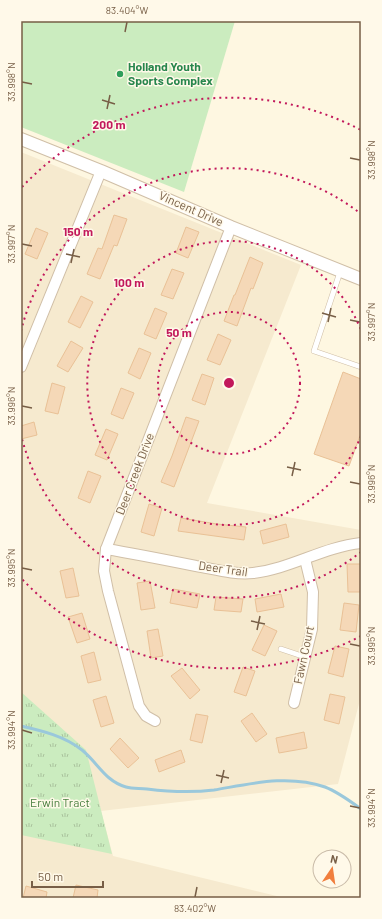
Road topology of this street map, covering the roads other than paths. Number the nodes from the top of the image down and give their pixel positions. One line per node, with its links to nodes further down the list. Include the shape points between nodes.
1 (21, 139): 2 (street, Vincent Drive)
2 (101, 171): 3 (street, Vincent Drive); 6 (street)
3 (230, 227): 4 (street, Vincent Drive); 9 (street, Deer Creek Drive)
4 (341, 271): 5 (street, Vincent Drive); 7 (lane, via 314,351)
5 (361, 279)
6 (21, 367)
7 (361, 367)
8 (361, 543): 10 (street, Deer Trail, via 329,550)
9 (106, 549): 10 (street, Deer Trail, via 251,574); 14 (street, Deer Creek Drive, via 104,571 108,591 139,706 146,716)
10 (305, 559): 12 (street, Fawn Court, via 313,592 312,629)
11 (281, 649): 12 (lane)
12 (305, 656): 13 (street, Fawn Court)
13 (294, 703)
14 (155, 721)

